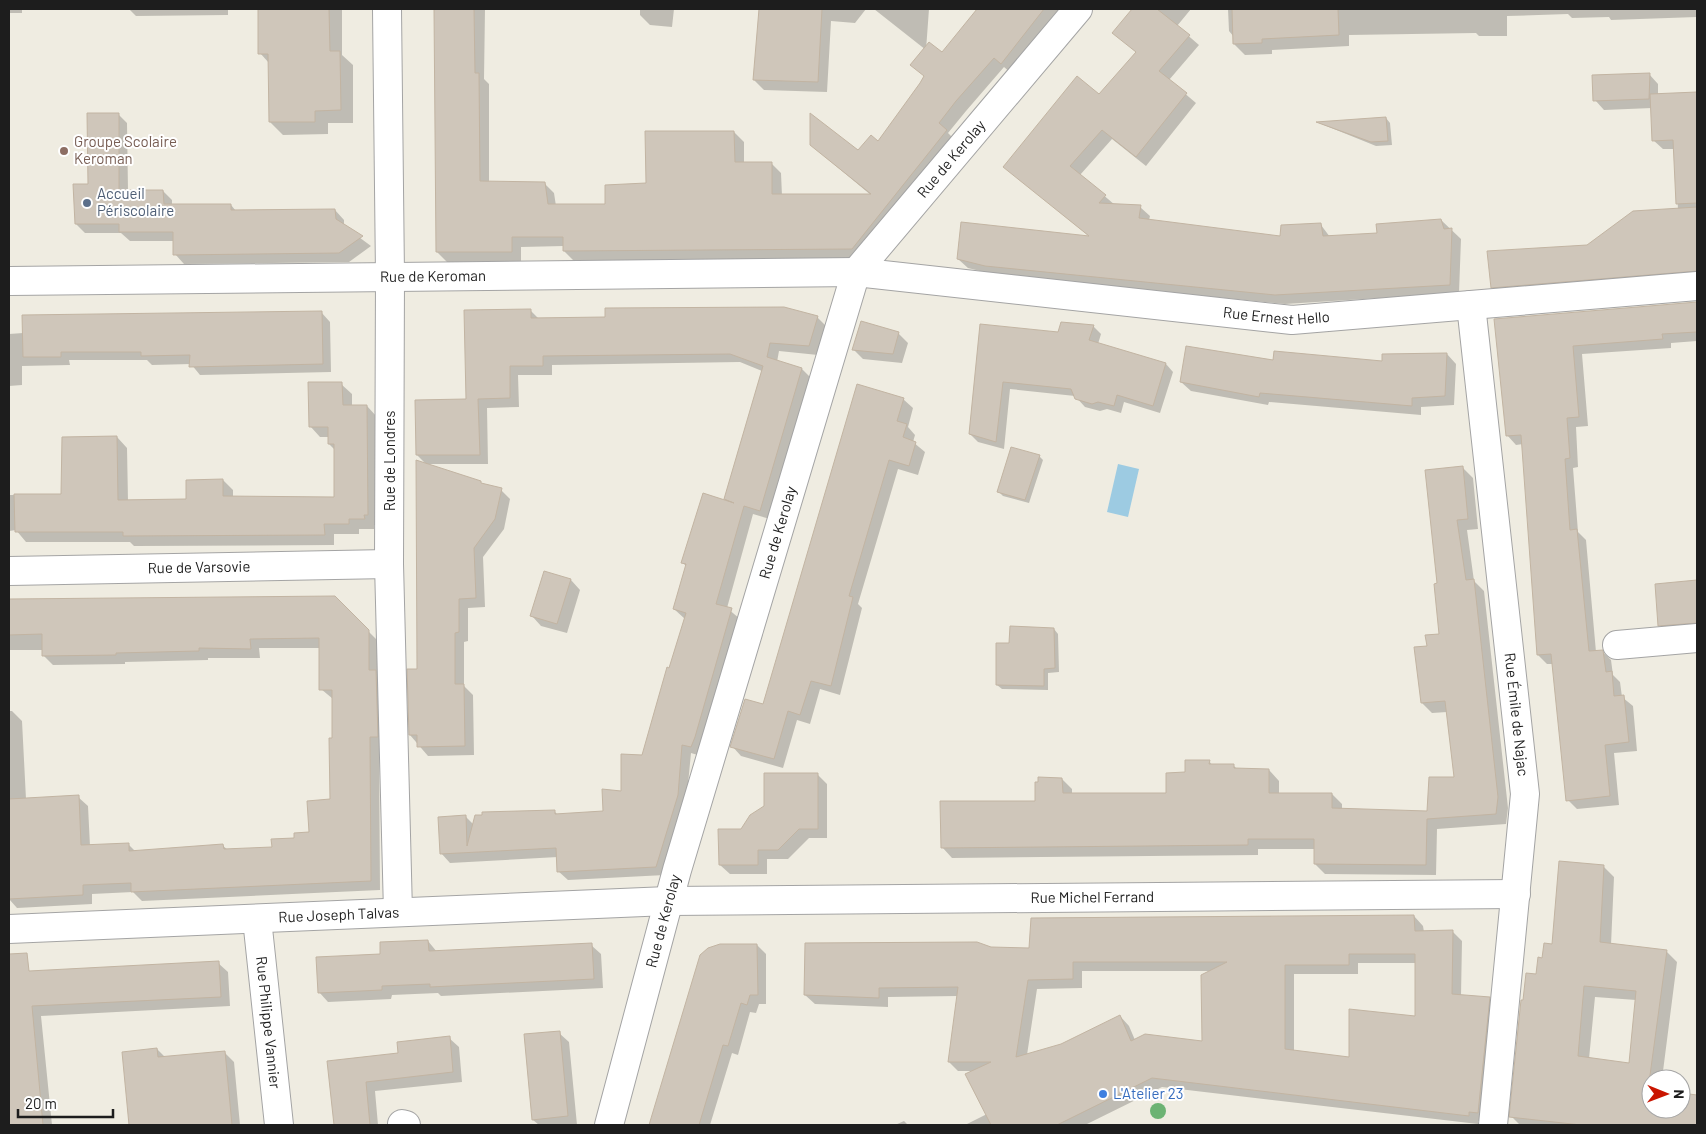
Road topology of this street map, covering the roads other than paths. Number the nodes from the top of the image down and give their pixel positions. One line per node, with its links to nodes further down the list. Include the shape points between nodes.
1 (387, 9): 4 (street, Rue de Londres)
2 (1078, 9): 3 (street, Rue de Kerolay)
3 (856, 272): 4 (street, Rue de Keroman); 7 (street, Rue Ernest Hello, via 1292,320); 13 (street, Rue de Kerolay)
4 (390, 276): 5 (street, Rue de Keroman); 8 (street, Rue de Londres)
5 (9, 281)
6 (1697, 286): 7 (street, Rue Ernest Hello)
7 (1471, 305): 12 (street, Rue Émile de Najac, via 1525,794)
8 (389, 564): 9 (street, Rue de Varsovie); 14 (street, Rue de Londres)
9 (9, 571)
10 (1697, 638): 11 (street)
11 (1617, 645)
12 (1516, 894): 13 (street, Rue Michel Ferrand); 19 (street, Rue Émile de Najac)
13 (668, 901): 14 (street, Rue Joseph Talvas); 18 (street, Rue de Kerolay)
14 (398, 912): 15 (street, Rue Joseph Talvas)
15 (257, 918): 16 (street, Rue Joseph Talvas); 17 (street, Rue Philippe Vannier)
16 (9, 929)
17 (279, 1125)
18 (608, 1125)
19 (1493, 1125)

